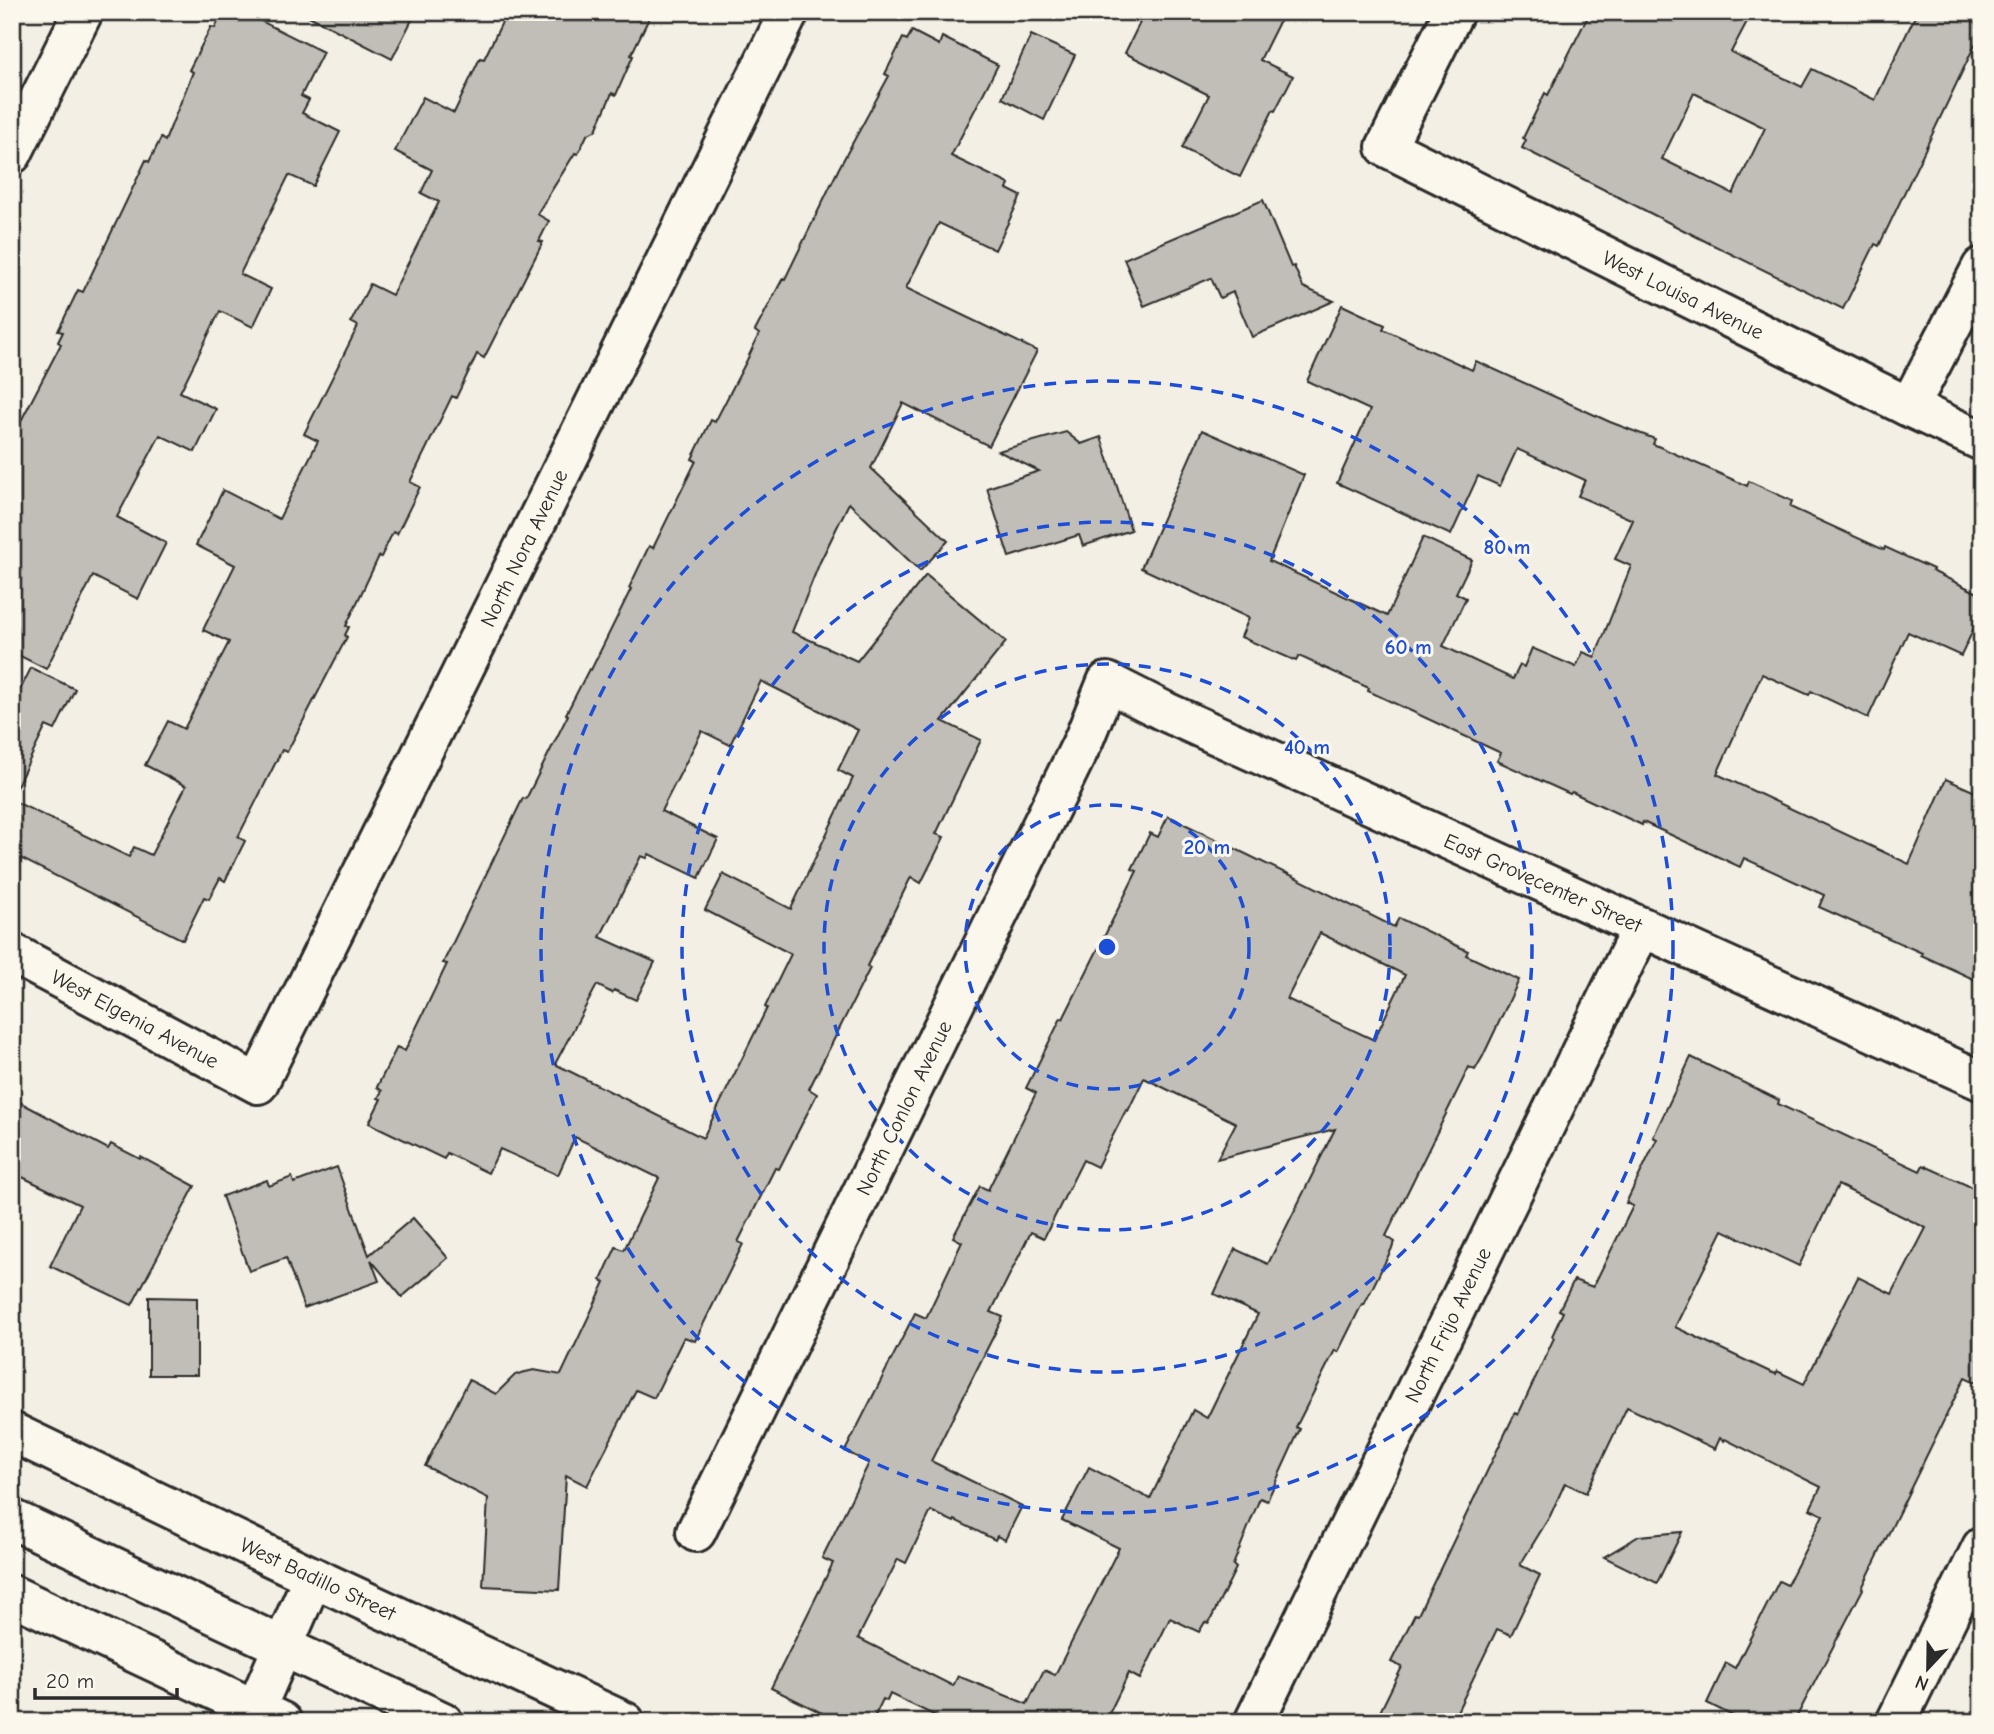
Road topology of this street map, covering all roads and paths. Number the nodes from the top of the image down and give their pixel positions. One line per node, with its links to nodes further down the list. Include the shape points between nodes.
1 (83, 12): 4 (street)
2 (789, 12): 12 (street, North Nora Avenue)
3 (1454, 12): 6 (street, West Louisa Avenue, via 1386,147)
4 (12, 154)
5 (1982, 267): 6 (street)
6 (1909, 407): 7 (street, West Louisa Avenue)
7 (1982, 441)
8 (1107, 682): 9 (street, East Grovecenter Street); 15 (street, North Conlon Avenue, via 1084,738)
9 (1642, 928): 11 (street, East Grovecenter Street); 23 (street, North Frijo Avenue)
10 (12, 953): 12 (street, West Elgenia Avenue)
11 (1982, 1080)
12 (258, 1084)
13 (12, 1432): 17 (street, West Badillo Street)
14 (12, 1519): 19 (street)
15 (696, 1532)
16 (1982, 1547): 24 (street)
17 (313, 1577): 19 (street); 22 (street, West Badillo Street)
18 (12, 1595): 20 (street)
19 (282, 1646): 20 (street); 21 (street)
20 (263, 1718)
21 (443, 1722)
22 (625, 1722)
23 (1254, 1722)
24 (1896, 1722)

